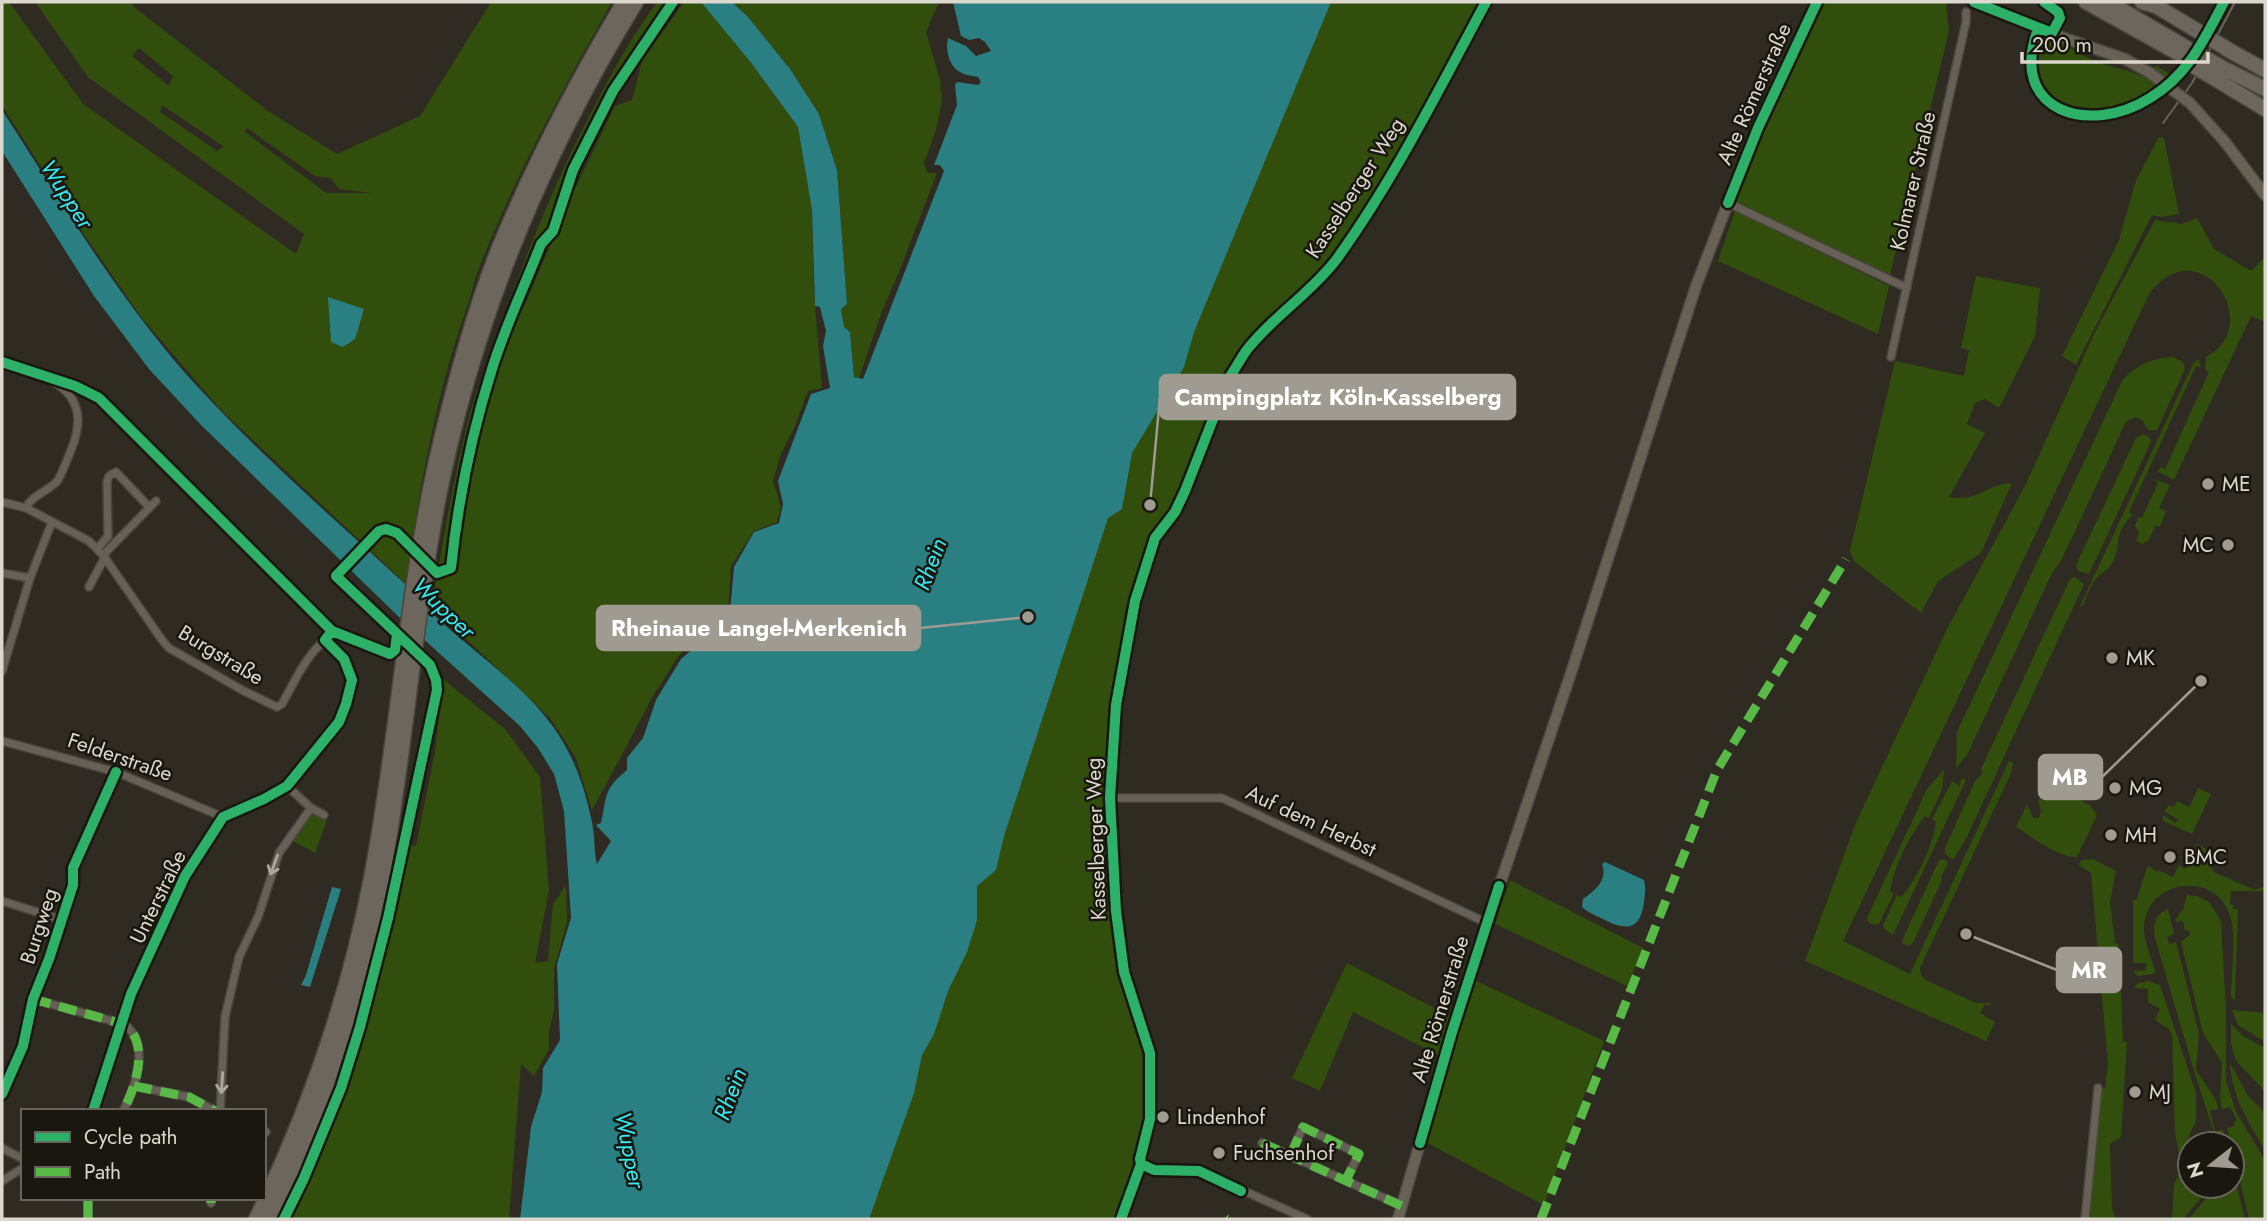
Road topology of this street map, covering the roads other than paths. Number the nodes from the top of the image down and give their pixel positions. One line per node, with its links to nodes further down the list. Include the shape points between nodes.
1 (624, 2): 28 (highway, via 551,135 501,244 440,441)
2 (636, 2): 19 (highway)
3 (647, 2): 19 (highway)
4 (1486, 2): 38 (street, Kasselberger Weg, via 1405,151 1335,261 1252,345 1230,378 1185,491 1155,538 1135,601 1116,705)
5 (1817, 2): 21 (street, Alte Römerstraße)
6 (1974, 2): 12 (street)
7 (2086, 2): 13 (highway)
8 (2108, 2): 13 (highway)
9 (2142, 2): 14 (highway, bridge)
10 (2224, 2): 12 (street, via 2184,71 2146,101 2100,116 2065,113 2040,93 2030,63)
11 (1966, 12): 22 (street, Kolmarer Straße)
12 (2038, 29): 20 (street, bridge, via 2101,49 2150,72 2190,103)
13 (2183, 55): 15 (highway, bridge)
14 (2261, 68)
15 (2220, 74): 16 (highway); 17 (highway); 18 (highway)
16 (2265, 89)
17 (2265, 98)
18 (2265, 109)
19 (573, 115): 28 (highway, via 520,229 475,352)
20 (2265, 195)
21 (1728, 202): 22 (street); 44 (street, Alte Römerstraße)
22 (1907, 288): 23 (street, Kolmarer Straße)
23 (1891, 357)
24 (2, 362): 26 (street, via 46,377 71,396 80,421 59,478)
25 (2, 502): 26 (street, Burgstraße)
26 (26, 508): 27 (street, Burgstraße)
27 (52, 522): 29 (street, Burgstraße); 31 (street)
28 (428, 534): 34 (highway)
29 (102, 553): 29 (street, via 108,536 107,482 116,472 152,504); 32 (street); 37 (street, Burgstraße, via 169,648 277,707 309,656 325,640 334,647 352,680 346,704 339,722)
30 (2, 573): 31 (street)
31 (30, 578): 33 (street)
32 (89, 587)
33 (2, 671)
34 (405, 686): 61 (highway, via 371,880 341,1007 305,1111); 67 (highway, via 389,841 363,965 330,1078)
35 (2, 741): 36 (street, Felderstraße)
36 (116, 772): 41 (street, Felderstraße); 43 (street, Burgweg, via 73,868 73,885)
37 (287, 786): 39 (street); 41 (street)
38 (1110, 798): 44 (street, Auf dem Herbst, via 1222,798); 68 (street, Kasselberger Weg, via 1121,956 1150,1053 1150,1119 1141,1164 1154,1170 1199,1171)
39 (311, 807): 40 (street); 53 (street, one-way to 53, via 279,853 258,918 239,957 225,1017)
40 (324, 815)
41 (223, 817): 46 (street, Unterstraße, via 186,876)
42 (2, 901): 43 (street)
43 (62, 920): 45 (street, Burgweg)
44 (1487, 923): 64 (street, Alte Römerstraße)
45 (33, 999): 46 (street); 49 (street, Burgweg, via 23,1046)
46 (122, 1024): 47 (street, via 135,1037); 50 (street, Unterstraße)
47 (134, 1086): 51 (street); 52 (street, via 189,1097)
48 (2098, 1088): 70 (street)
49 (2, 1094)
50 (94, 1109)
51 (124, 1109)
52 (211, 1109)
53 (220, 1109)
54 (1262, 1143): 56 (street)
55 (2, 1148): 57 (street)
56 (1290, 1154): 59 (street); 59 (street, via 1303,1128 1359,1154)
57 (21, 1158)
58 (21, 1169): 60 (street)
59 (1346, 1180): 64 (street)
60 (2, 1181)
61 (266, 1197)
62 (88, 1200): 65 (street)
63 (265, 1200): 66 (highway)
64 (1402, 1206): 69 (street, Alte Römerstraße)
65 (88, 1219)
66 (256, 1219)
67 (268, 1219)
68 (1307, 1219)
69 (1398, 1219)
70 (2085, 1219)

